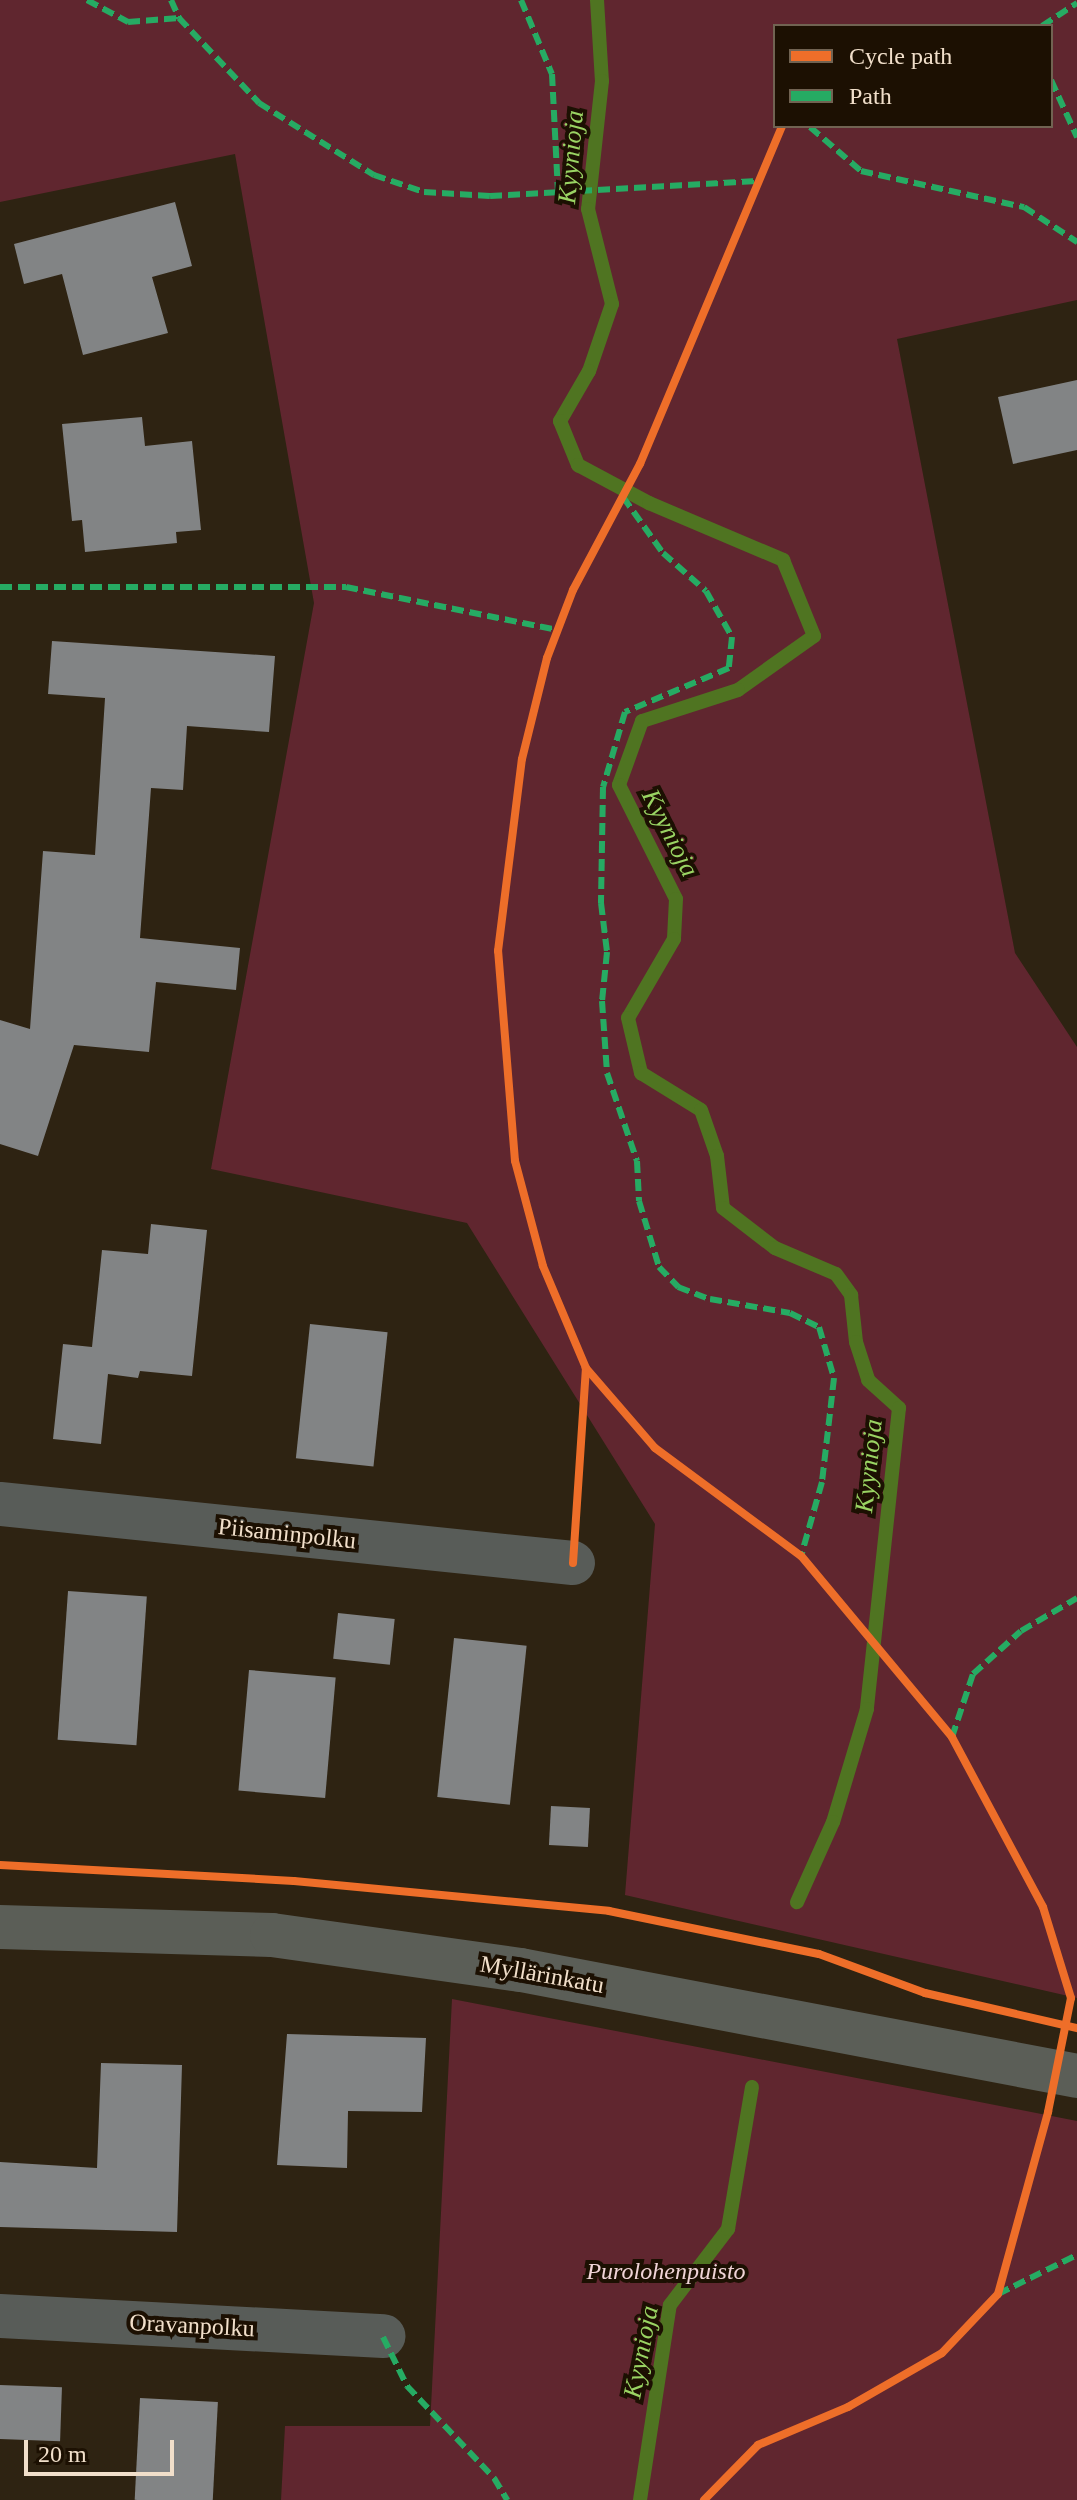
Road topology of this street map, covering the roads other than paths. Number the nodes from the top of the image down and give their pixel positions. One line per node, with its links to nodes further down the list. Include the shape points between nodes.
1 (0, 1504): 2 (street, Piisaminpolku)
2 (573, 1563)
3 (0, 1927): 4 (street, Myllärinkatu, via 272,1935 521,1970)
4 (1077, 2076)
5 (0, 2316): 6 (street, Oravanpolku)
6 (383, 2336)

